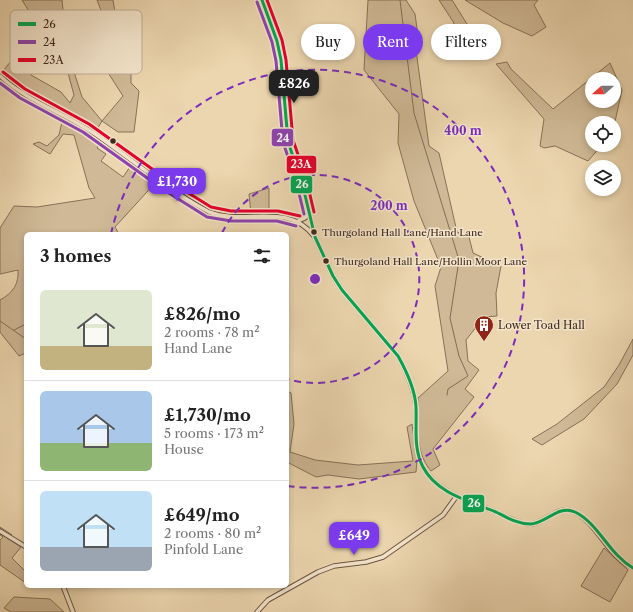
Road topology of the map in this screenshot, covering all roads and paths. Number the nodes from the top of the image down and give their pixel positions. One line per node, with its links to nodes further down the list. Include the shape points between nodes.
1 (262, 0): 3 (street, via 277,41 288,141)
2 (0, 76): 4 (street, via 7,83 97,136 209,212 224,217 269,216 294,219)
3 (309, 213): 4 (street); 5 (street)
4 (298, 222): 5 (street)
5 (315, 237): 6 (street, via 342,290 398,356 414,398 417,449 423,466 438,484)
6 (456, 497): 9 (street, via 516,522 529,524 538,523 560,510 575,512 620,560); 12 (street, via 443,515 383,557 334,566 318,572 268,600)
7 (0, 531): 8 (street)
8 (24, 546)
9 (633, 568)
10 (64, 588): 11 (street)
11 (73, 612)
12 (257, 612)

